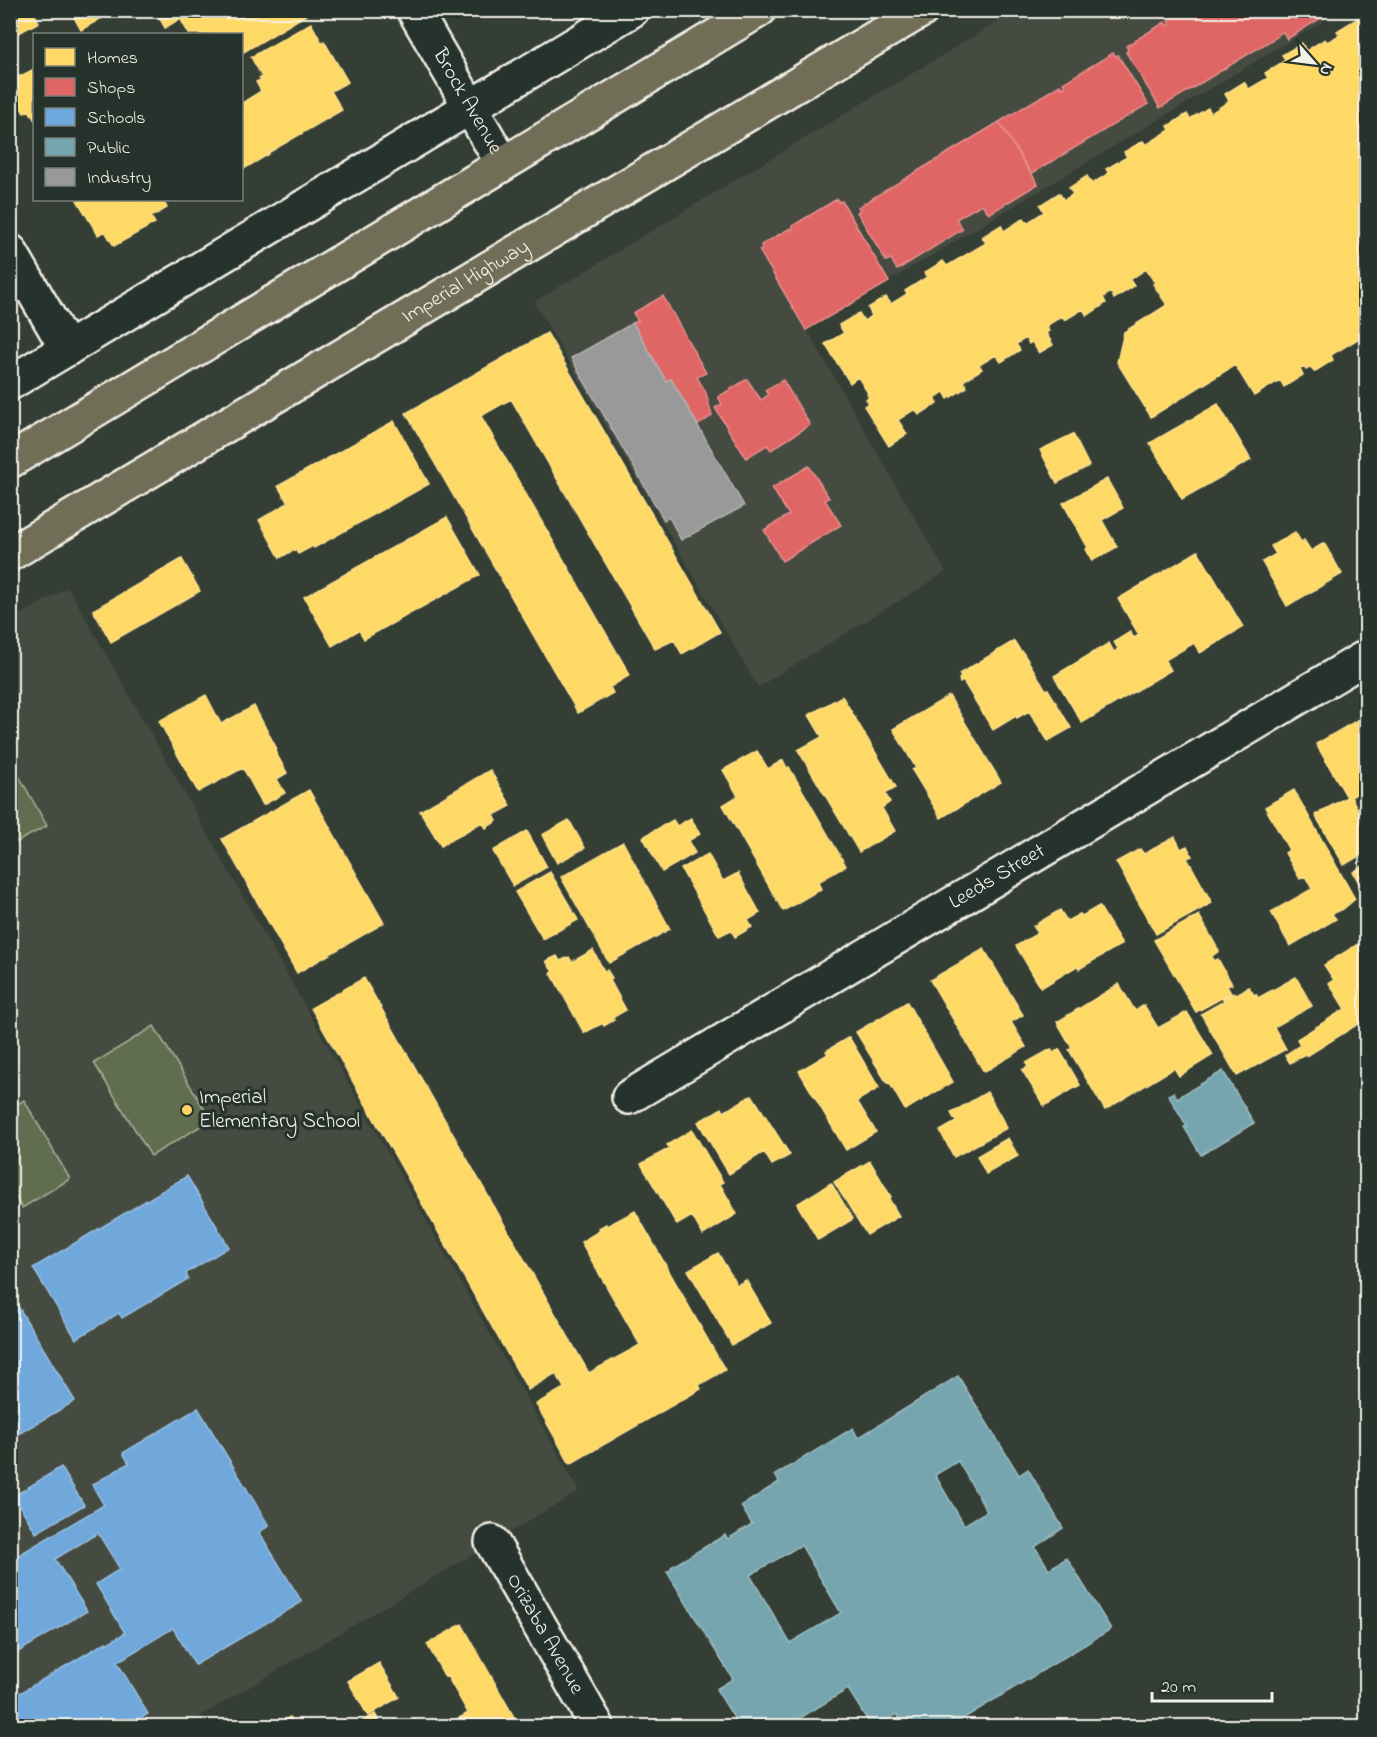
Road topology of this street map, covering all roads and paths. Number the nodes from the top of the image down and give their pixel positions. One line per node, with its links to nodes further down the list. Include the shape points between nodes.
1 (414, 10): 5 (street, Brock Avenue)
2 (632, 10): 5 (street)
3 (759, 10): 6 (main road)
4 (922, 10): 11 (main road, Imperial Highway)
5 (470, 108): 6 (street, Brock Avenue); 8 (street)
6 (503, 164): 10 (main road)
7 (10, 251): 8 (street)
8 (67, 349): 9 (street)
9 (10, 383)
10 (10, 461)
11 (10, 554)
12 (1366, 657): 13 (street, Leeds Street)
13 (629, 1098)
14 (492, 1542): 15 (street, Orizaba Avenue)
15 (597, 1726)

